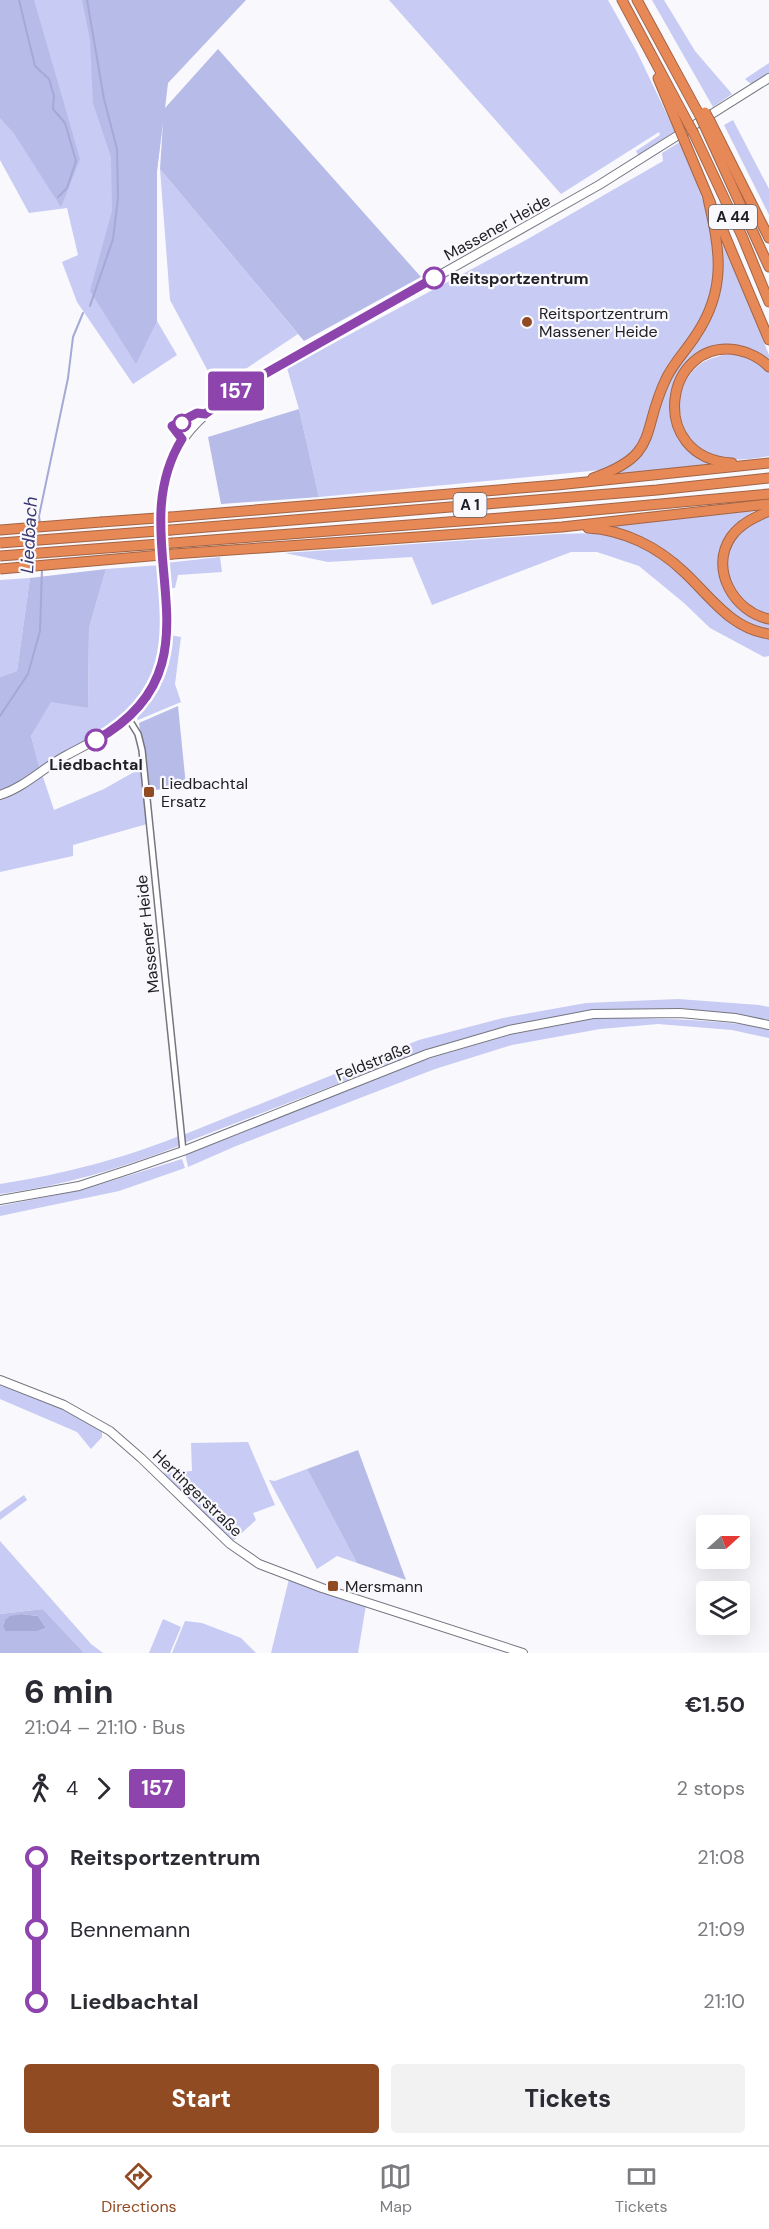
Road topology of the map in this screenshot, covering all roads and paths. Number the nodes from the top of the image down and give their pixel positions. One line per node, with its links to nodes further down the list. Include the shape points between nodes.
1 (622, 0): 3 (highway)
2 (637, 0): 5 (highway, A 44, bridge)
3 (643, 39): 6 (highway, bridge); 11 (highway, A 44, bridge, via 694,134)
4 (769, 78): 14 (street, Massener Heide, via 600,185 247,384)
5 (708, 125): 7 (highway); 10 (highway, A 44)
6 (708, 199): 12 (highway); 19 (highway, via 720,257 715,298 706,320 664,381 648,435 640,450 618,468 594,478)
7 (756, 210): 8 (highway); 9 (highway)
8 (769, 232)
9 (769, 238)
10 (769, 267)
11 (769, 302)
12 (769, 340)
13 (769, 367): 17 (highway, via 741,351 712,352 687,369 673,400 683,439 697,451 721,462)
14 (205, 414): 15 (street, Massener Heide); 15 (street, Massener Heide, via 197,413 172,426)
15 (182, 439): 30 (street, Massener Heide, via 168,469 161,502 167,618 164,659 151,691)
16 (769, 463): 17 (highway)
17 (758, 465): 19 (highway)
18 (769, 478): 25 (highway, A 1, bridge)
19 (557, 484): 24 (highway, bridge)
20 (769, 494): 26 (highway, A 1, bridge)
21 (769, 504): 23 (highway)
22 (769, 511): 28 (highway, via 746,523 730,539 725,549 724,573 732,596 750,612)
23 (562, 526): 27 (highway, bridge); 29 (highway, via 632,537 663,555 737,622)
24 (0, 530)
25 (0, 543)
26 (0, 556)
27 (0, 569)
28 (769, 620)
29 (769, 634)
30 (128, 718): 31 (street, Massener Heide); 33 (street, Massener Heide, via 142,750)
31 (0, 795)
32 (769, 1025): 33 (street, Feldstraße, via 680,1013 593,1014 509,1030 427,1054)
33 (183, 1151): 34 (street, Feldstraße, via 79,1186)
34 (0, 1200)
35 (0, 1380): 36 (street, Hertingerstraße, via 64,1405 110,1431 230,1544 259,1564)
36 (523, 1653)

